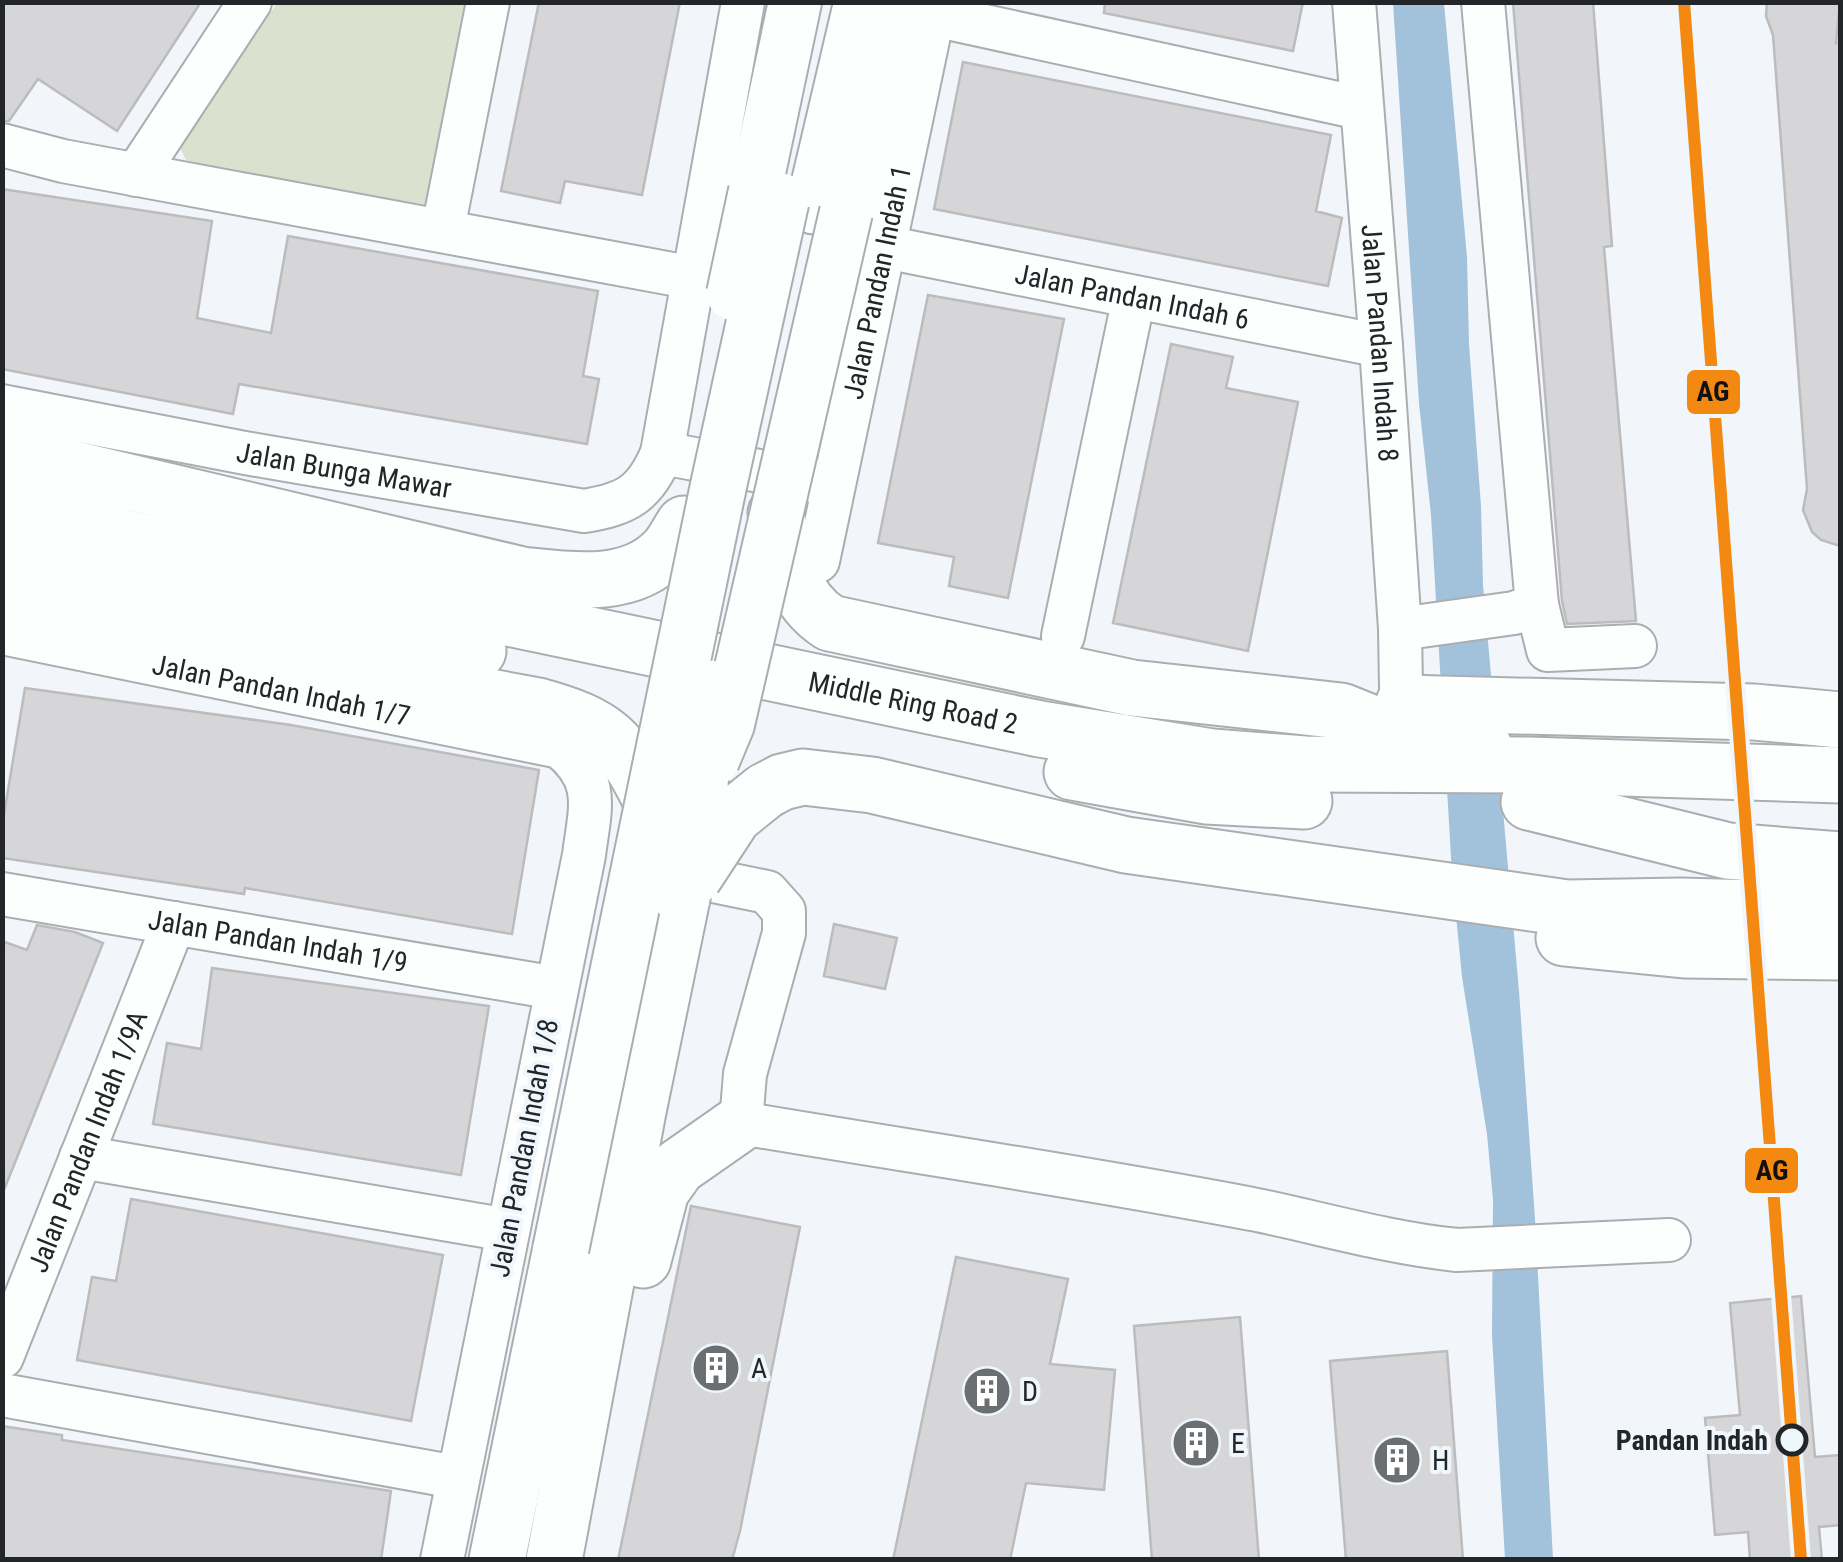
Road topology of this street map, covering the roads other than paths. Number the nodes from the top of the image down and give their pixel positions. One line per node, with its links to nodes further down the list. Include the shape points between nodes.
1 (250, 2): 12 (street)
2 (488, 2): 14 (street)
3 (744, 2): 16 (street)
4 (795, 2): 13 (main road)
5 (823, 2): 13 (highway)
6 (862, 2): 13 (highway)
7 (1354, 2): 10 (street, Jalan Pandan Indah 8)
8 (1483, 2): 29 (street)
9 (922, 7): 10 (street); 13 (main road); 15 (street, Jalan Pandan Indah 1)
10 (1360, 108): 18 (street, Jalan Pandan Indah 8)
11 (2, 145): 12 (street)
12 (136, 174): 14 (street)
13 (799, 202): 24 (main road, bridge); 25 (main road, bridge); 28 (highway, bridge); 39 (highway, bridge, via 702,722)
14 (442, 229): 16 (street)
15 (884, 248): 17 (street, Jalan Pandan Indah 6); 22 (street, Jalan Pandan Indah 1)
16 (694, 278): 21 (street)
17 (1134, 297): 18 (street, Jalan Pandan Indah 6); 32 (street)
18 (1381, 346): 31 (street, Jalan Pandan Indah 8)
19 (2, 406): 21 (street, Jalan Bunga Mawar, via 584,510 633,497 652,478)
20 (2, 452): 25 (highway, via 522,575 586,582 632,573 666,552)
21 (662, 453): 22 (street)
22 (834, 485): 27 (street, Jalan Pandan Indah 1)
23 (2, 507): 38 (highway, Middle Ring Road 2, via 1040,729 1212,757)
24 (776, 513): 34 (highway, via 791,578 805,602 830,623 1132,688); 39 (main road, bridge, via 728,724)
25 (684, 524): 28 (main road)
26 (2, 548): 38 (highway, Middle Ring Road 2, via 1014,762 1206,796 1304,801)
27 (818, 560)
28 (696, 594): 39 (highway, bridge)
29 (1526, 609): 31 (street); 33 (street, via 1548,650)
30 (4, 627): 36 (highway, via 254,653)
31 (1411, 627): 34 (street, Jalan Pandan Indah 8)
32 (1063, 636)
33 (1634, 646)
34 (1385, 706): 35 (highway, via 1754,712); 38 (highway)
35 (1840, 720)
36 (549, 727): 39 (highway, via 576,716); 41 (street, Jalan Pandan Indah 1/8, via 588,780)
37 (1840, 775): 38 (highway, Middle Ring Road 2)
38 (1529, 783): 40 (highway, Middle Ring Road 2); 42 (highway, via 1728,850)
39 (677, 796): 44 (highway, bridge); 56 (highway, bridge)
40 (1840, 811)
41 (584, 855): 49 (street, Jalan Pandan Indah 1/8); 50 (street, via 767,892 784,911 784,933 745,1074)
42 (1840, 860)
43 (2, 894): 47 (street, Jalan Pandan Indah 1/9)
44 (682, 898): 45 (highway, bridge, via 734,816 764,791 804,777 872,785 1126,845 1182,868); 56 (highway)
45 (1414, 902): 46 (highway); 48 (highway, via 1556,937 1684,950)
46 (1840, 910)
47 (174, 923): 49 (street, Jalan Pandan Indah 1/9); 51 (street, Jalan Pandan Indah 1/9A)
48 (1840, 952)
49 (556, 988): 52 (street, Jalan Pandan Indah 1/8)
50 (740, 1124): 53 (street, via 1457,1250); 61 (highway, via 678,1168 660,1191)
51 (82, 1157): 52 (street); 54 (street, Jalan Pandan Indah 1/9A)
52 (508, 1230): 57 (street, Jalan Pandan Indah 1/8)
53 (1669, 1240)
54 (2, 1358)
55 (2, 1395): 57 (street)
56 (553, 1417): 59 (highway); 60 (highway)
57 (456, 1477): 58 (street, Jalan Pandan Indah 1/8)
58 (442, 1560)
59 (497, 1560)
60 (554, 1560)
61 (582, 1560)

